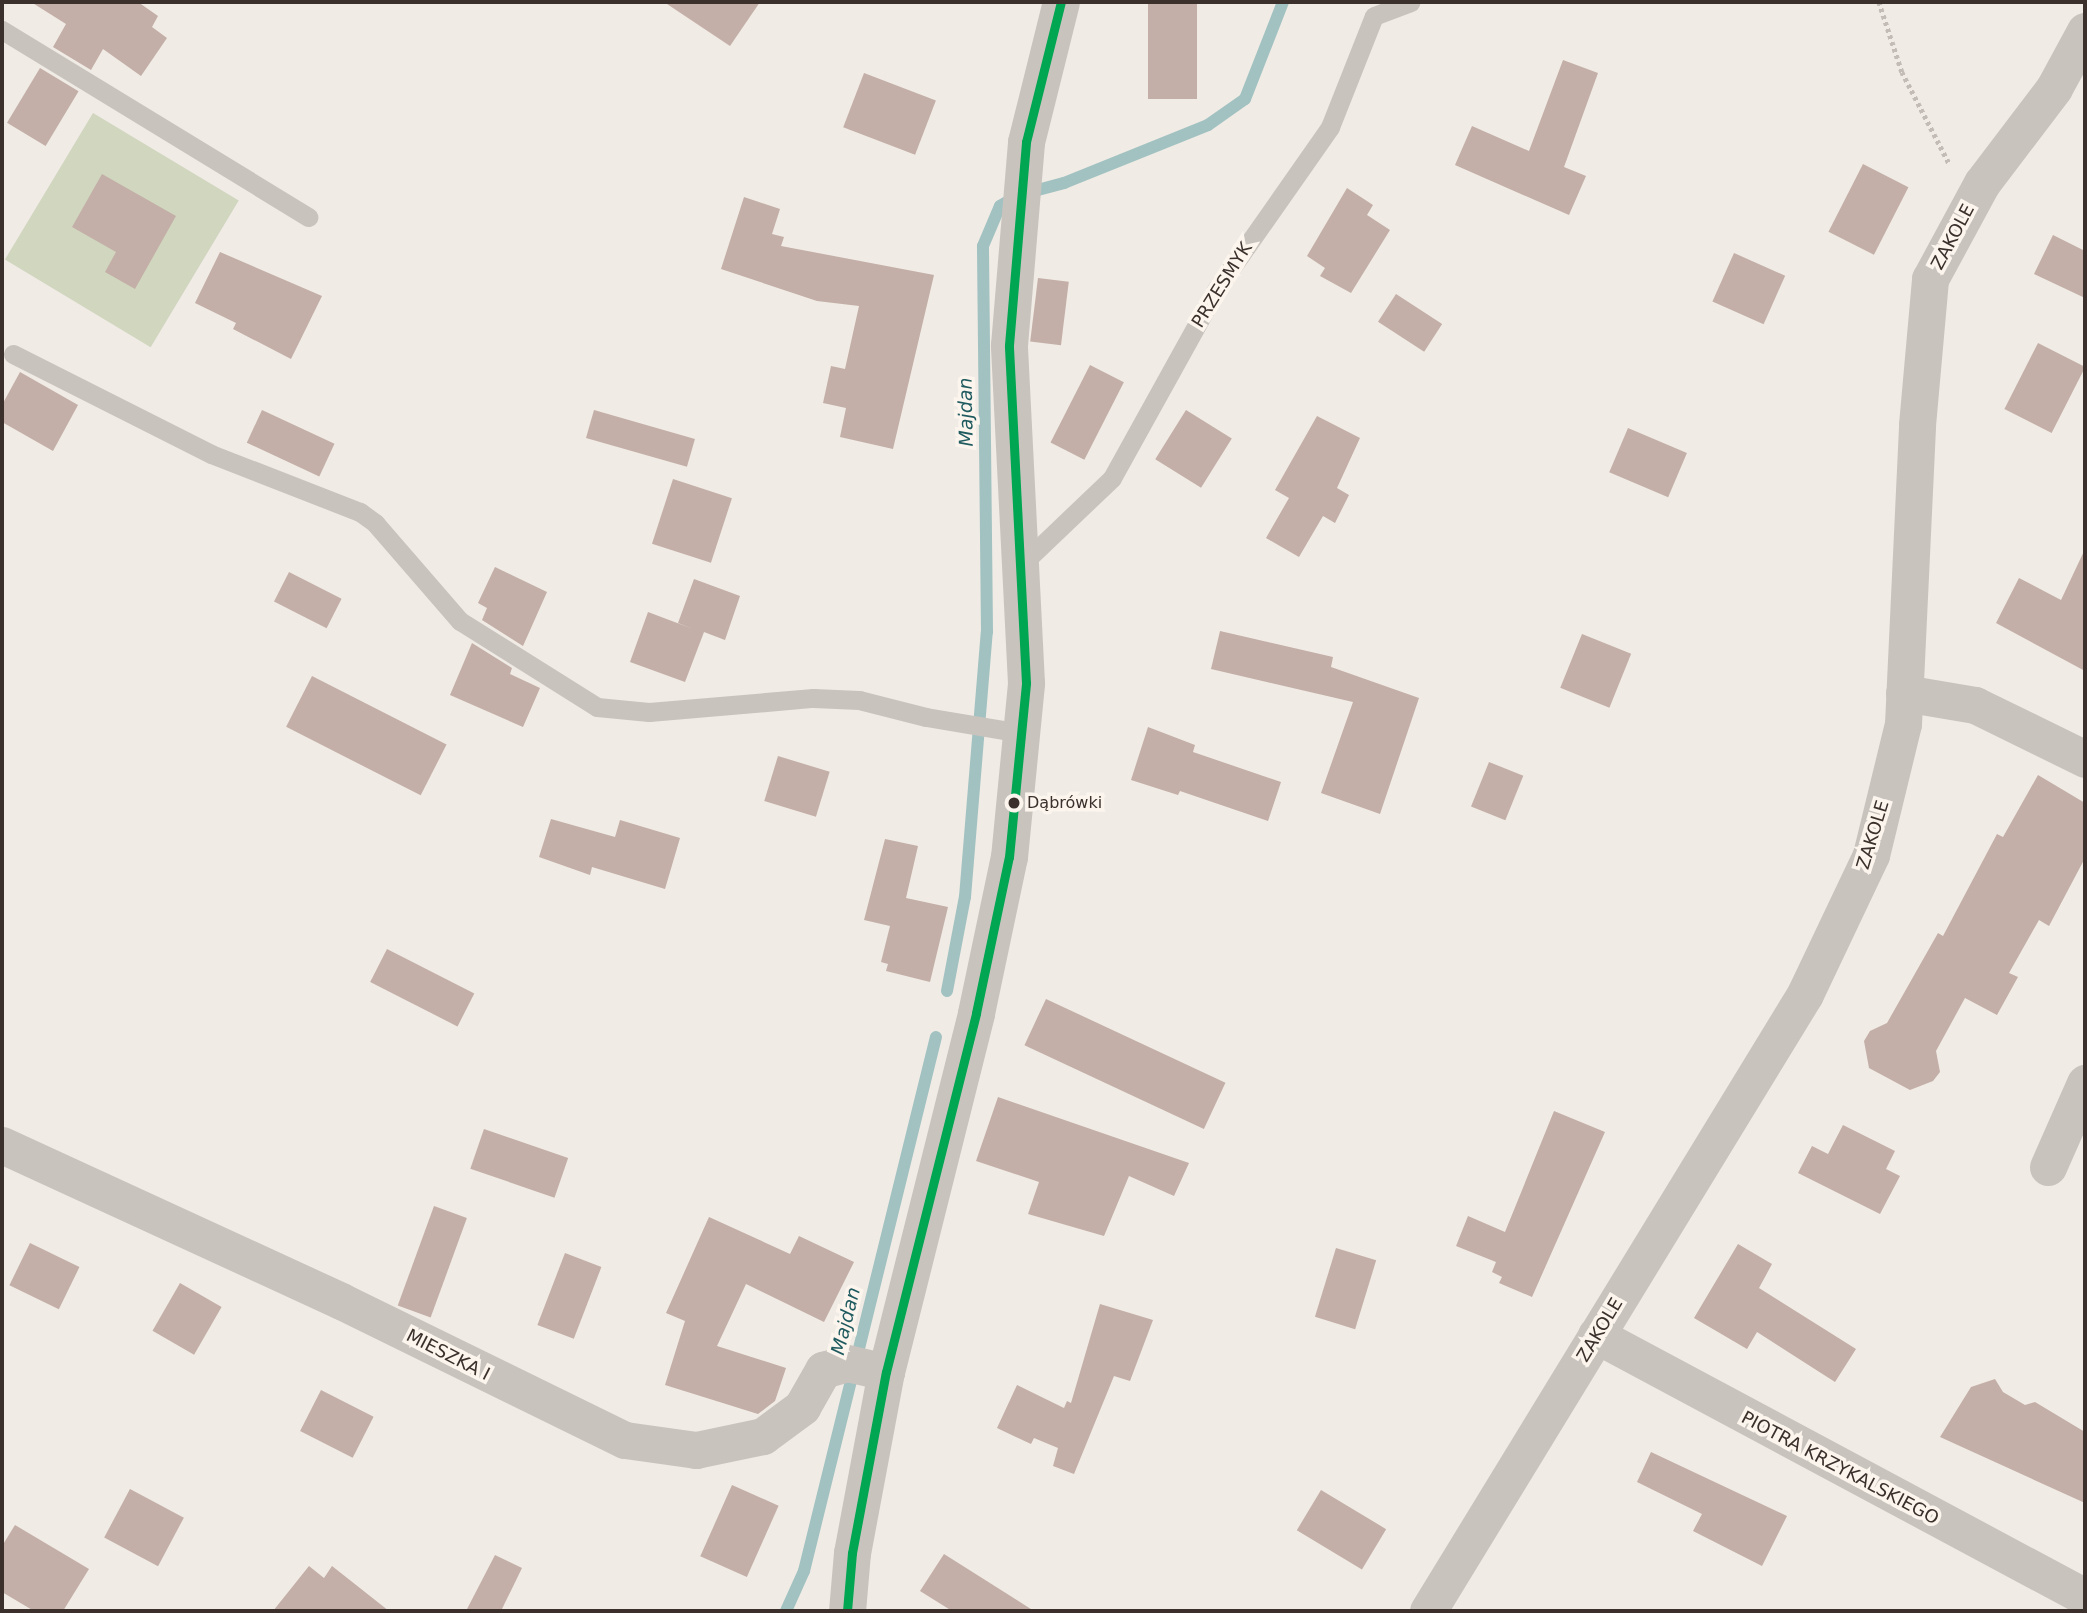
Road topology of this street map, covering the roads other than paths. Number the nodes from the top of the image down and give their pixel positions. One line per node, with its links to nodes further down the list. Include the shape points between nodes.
1 (1061, 2): 7 (street, via 1026,142 1009,345)
2 (1410, 2): 7 (lane, PRZESMYK, via 1374,16 1330,127 1216,290 1112,478)
3 (2, 30): 5 (lane)
4 (2085, 31): 8 (street, ZAKOLE, via 2054,88 1971,204 1930,279 1917,425)
5 (308, 217)
6 (13, 354): 9 (lane, via 211,454 360,512 375,523 460,621 597,707 649,712 813,698 859,700)
7 (1019, 566): 9 (street, via 1026,683)
8 (1904, 693): 10 (street, via 1975,705); 14 (street, ZAKOLE, via 1903,724 1871,855 1805,994)
9 (1007, 731): 15 (street, via 1009,857 988,961)
10 (2085, 760)
11 (2085, 1083): 13 (street)
12 (2, 1145): 15 (street, MIESZKA I, via 341,1301 625,1440 696,1450 762,1436 802,1407 823,1370)
13 (2049, 1167)
14 (1596, 1335): 16 (street, PIOTRA KRZYKALSKIEGO); 18 (street, ZAKOLE)
15 (868, 1368): 17 (street)
16 (2085, 1597)
17 (847, 1611)
18 (1428, 1611)

